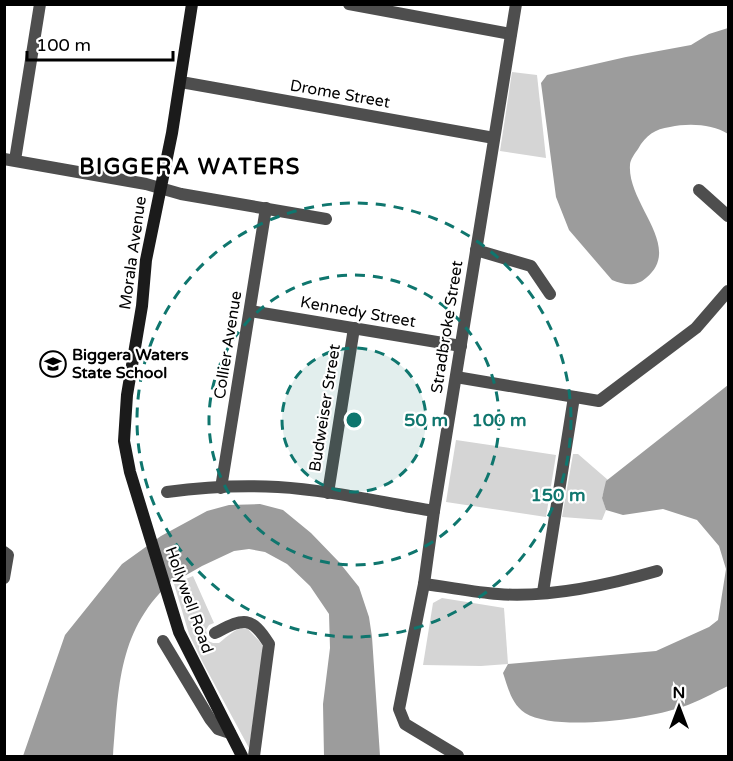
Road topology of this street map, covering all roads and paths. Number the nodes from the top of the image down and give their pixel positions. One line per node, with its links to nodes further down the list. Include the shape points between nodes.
1 (40, 4): 8 (street)
2 (192, 4): 6 (main road, Morala Avenue)
3 (349, 4): 5 (street)
4 (516, 4): 5 (street, Stradbroke Street)
5 (511, 34): 7 (street, Stradbroke Street)
6 (181, 82): 7 (street, Drome Street); 9 (main road, Morala Avenue)
7 (494, 138): 14 (street, Stradbroke Street)
8 (10, 159): 9 (street)
9 (160, 187): 11 (street); 22 (main road, Morala Avenue, via 126,404 125,450)
10 (699, 190): 12 (street)
11 (266, 208): 13 (street); 17 (street, Collier Avenue)
12 (729, 216)
13 (326, 219)
14 (476, 250): 16 (street, via 531,266); 19 (street, Stradbroke Street)
15 (729, 291): 21 (street, via 696,328 599,401)
16 (550, 294)
17 (250, 310): 18 (street, Kennedy Street); 23 (street, Collier Avenue)
18 (354, 328): 19 (street, Kennedy Street); 25 (street, Budweiser Street)
19 (461, 346): 20 (street, Stradbroke Street)
20 (456, 377): 21 (street); 26 (street, Stradbroke Street)
21 (574, 397): 31 (street)
22 (130, 472): 34 (main road, Hollywell Road, via 184,644)
23 (221, 488): 24 (street); 25 (street, via 278,487)
24 (167, 492)
25 (328, 493): 26 (street)
26 (434, 512): 30 (street, Stradbroke Street)
27 (4, 552): 29 (street, via 8,555)
28 (657, 571): 31 (street, via 610,585)
29 (4, 578)
30 (424, 584): 31 (street, via 499,594); 37 (street, Stradbroke Street, via 399,709 405,724)
31 (543, 592)
32 (215, 633): 36 (street, via 248,621 269,644)
33 (163, 641): 34 (street, Hollywell Road, via 210,719 218,729)
34 (230, 733): 35 (main road, Hollywell Road)
35 (242, 756)
36 (254, 756)
37 (458, 756)

